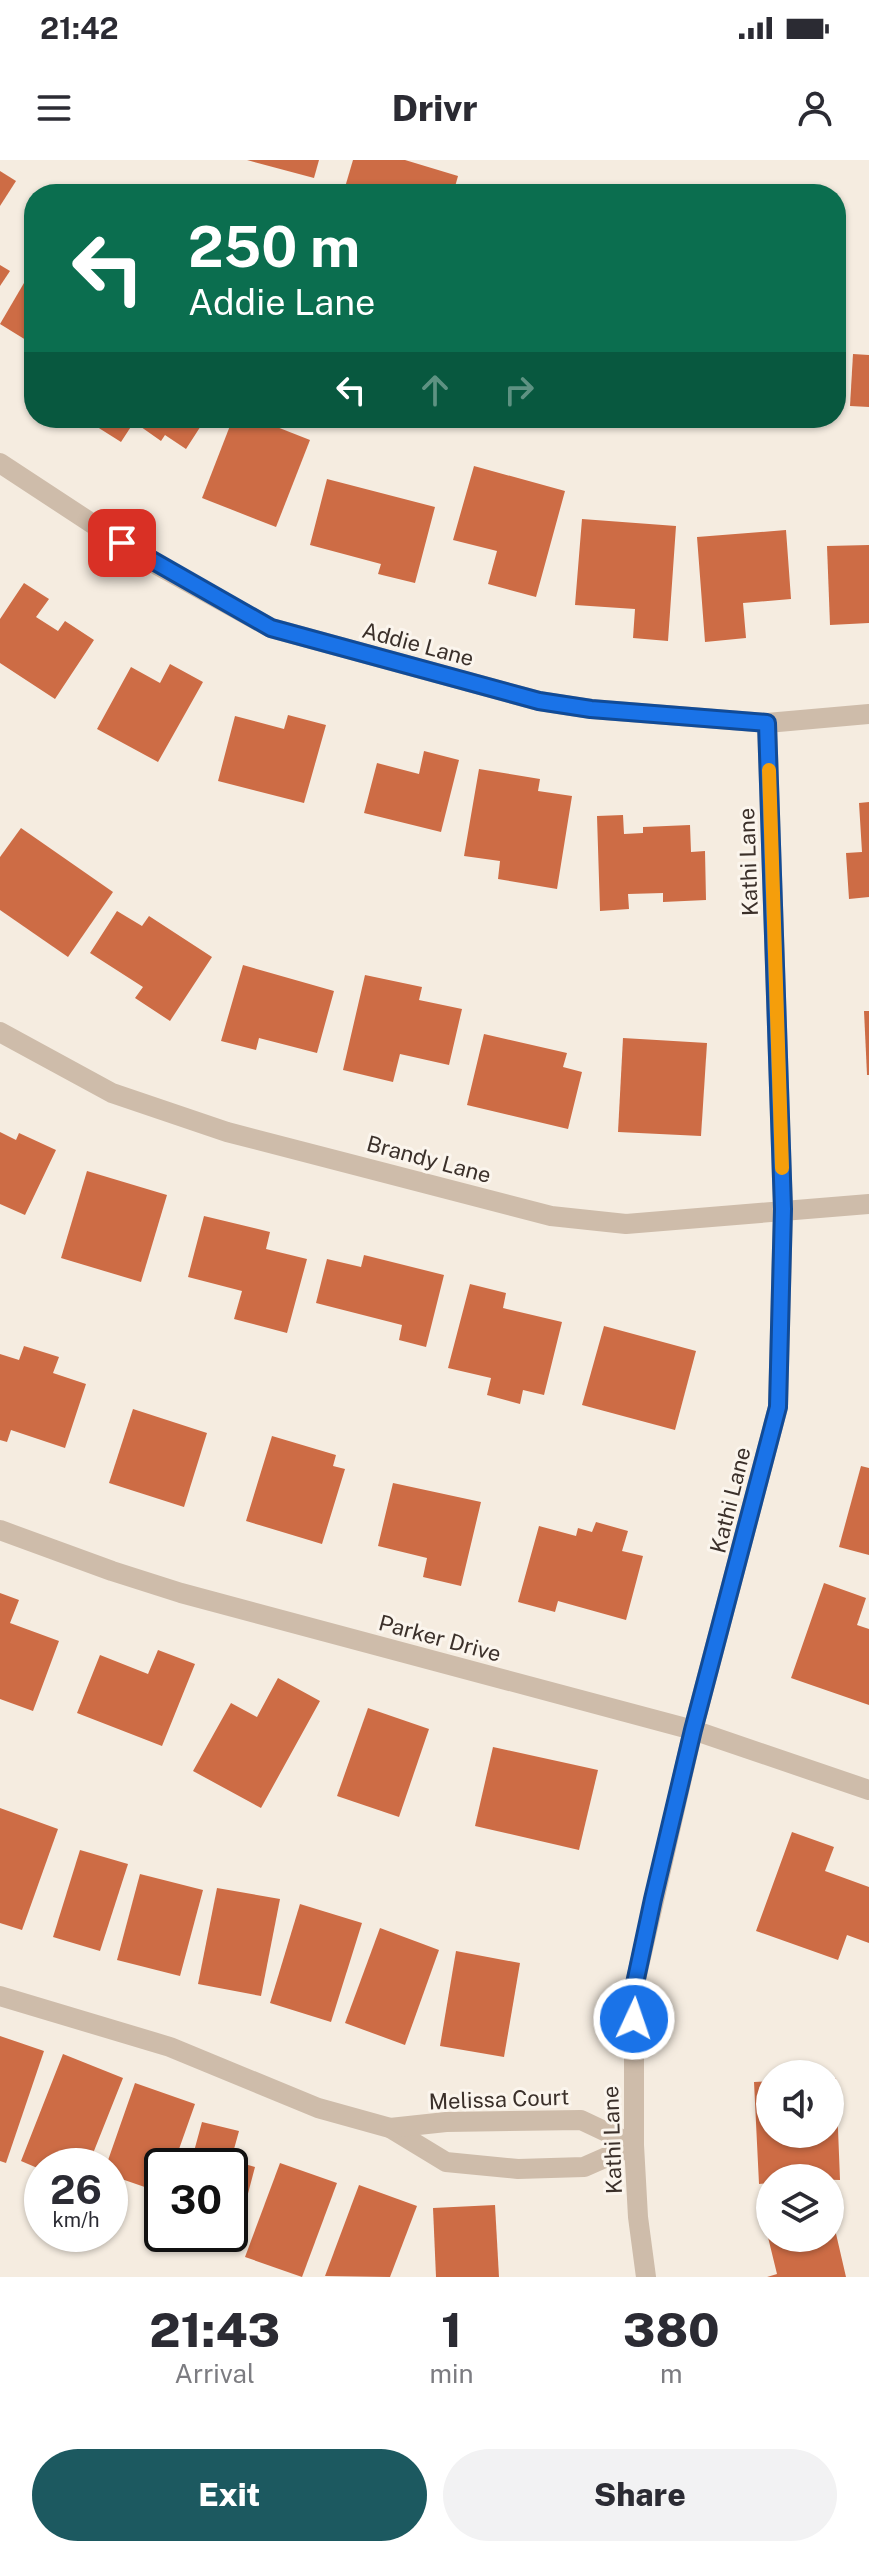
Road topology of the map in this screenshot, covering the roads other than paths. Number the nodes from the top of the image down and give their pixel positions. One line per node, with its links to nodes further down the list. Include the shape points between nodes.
1 (0, 463): 3 (street, Addie Lane, via 146,559 271,628 539,701)
2 (869, 714): 3 (street, Addie Lane)
3 (767, 723): 6 (street, Kathi Lane)
4 (0, 1032): 6 (street, Brandy Lane, via 112,1093 227,1132 551,1216 626,1224)
5 (869, 1204): 6 (street, Brandy Lane)
6 (783, 1209): 8 (street, Kathi Lane, via 778,1407)
7 (0, 1530): 8 (street, Parker Drive, via 181,1593)
8 (693, 1730): 9 (street, Parker Drive); 12 (street, Kathi Lane, via 634,1988)
9 (869, 1790)
10 (0, 1996): 11 (street, Melissa Court, via 170,2047 318,2108)
11 (390, 2128): 12 (street, Melissa Court, via 581,2120); 12 (street, Melissa Court, via 446,2162 518,2169 584,2167)
12 (634, 2145): 13 (street, Kathi Lane)
13 (646, 2277)

